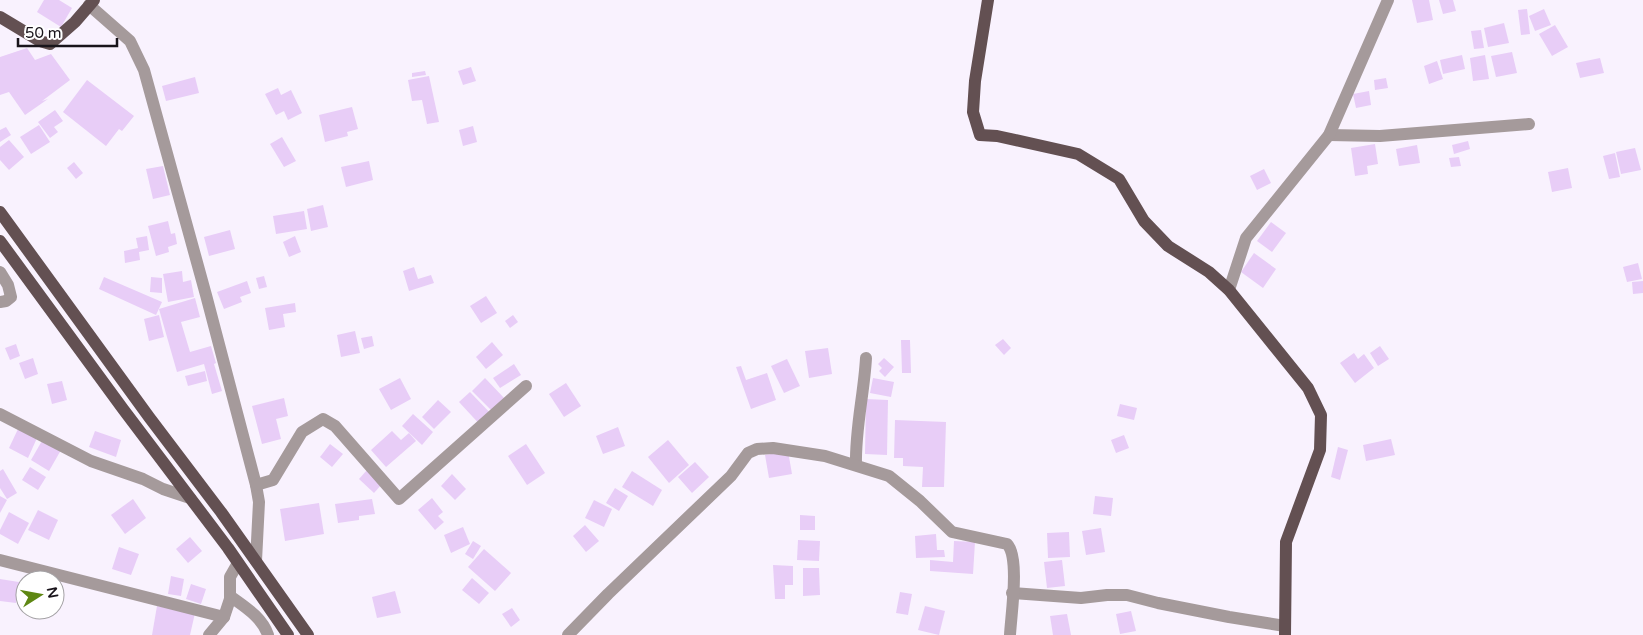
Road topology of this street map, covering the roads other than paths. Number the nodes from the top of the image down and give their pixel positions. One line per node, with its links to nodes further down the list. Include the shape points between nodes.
1 (988, 0): 10 (main road, via 973,112 980,135 1078,154 1099,166 1119,179 1144,221 1168,246 1209,272)
2 (1388, 0): 6 (street)
3 (91, 2): 4 (main road, via 75,22 50,44); 16 (street, via 130,41 144,70)
4 (0, 17)
5 (1529, 124): 6 (street, via 1380,136)
6 (1329, 135): 10 (street, via 1246,238)
7 (0, 212): 18 (main road)
8 (0, 241): 17 (main road)
9 (0, 272): 11 (street, via 11,291 11,296)
10 (1229, 290): 26 (main road, via 1308,388 1321,415 1320,450 1286,542)
11 (0, 302)
12 (866, 358): 15 (street, via 856,438)
13 (526, 386): 16 (street, via 399,499 335,426 323,420 302,432 273,480)
14 (0, 414): 17 (street, via 91,461)
15 (856, 465): 23 (street, via 889,476 952,532 1007,544 1014,557); 31 (street, via 773,448 748,453 732,476)
16 (256, 485): 21 (street, via 259,502)
17 (190, 498): 19 (main road)
18 (225, 517): 19 (main road); 21 (main road)
19 (210, 525): 22 (main road)
20 (0, 560): 25 (street)
21 (256, 561): 30 (main road)
22 (238, 563): 24 (street, via 230,577); 29 (main road)
23 (1012, 593): 26 (street, via 1081,598 1127,595); 32 (street)
24 (230, 596): 25 (street); 28 (street, via 251,612)
25 (224, 617): 27 (street)
26 (1285, 630)
27 (209, 635)
28 (268, 635)
29 (288, 635)
30 (308, 635)
31 (568, 635)
32 (1010, 635)

